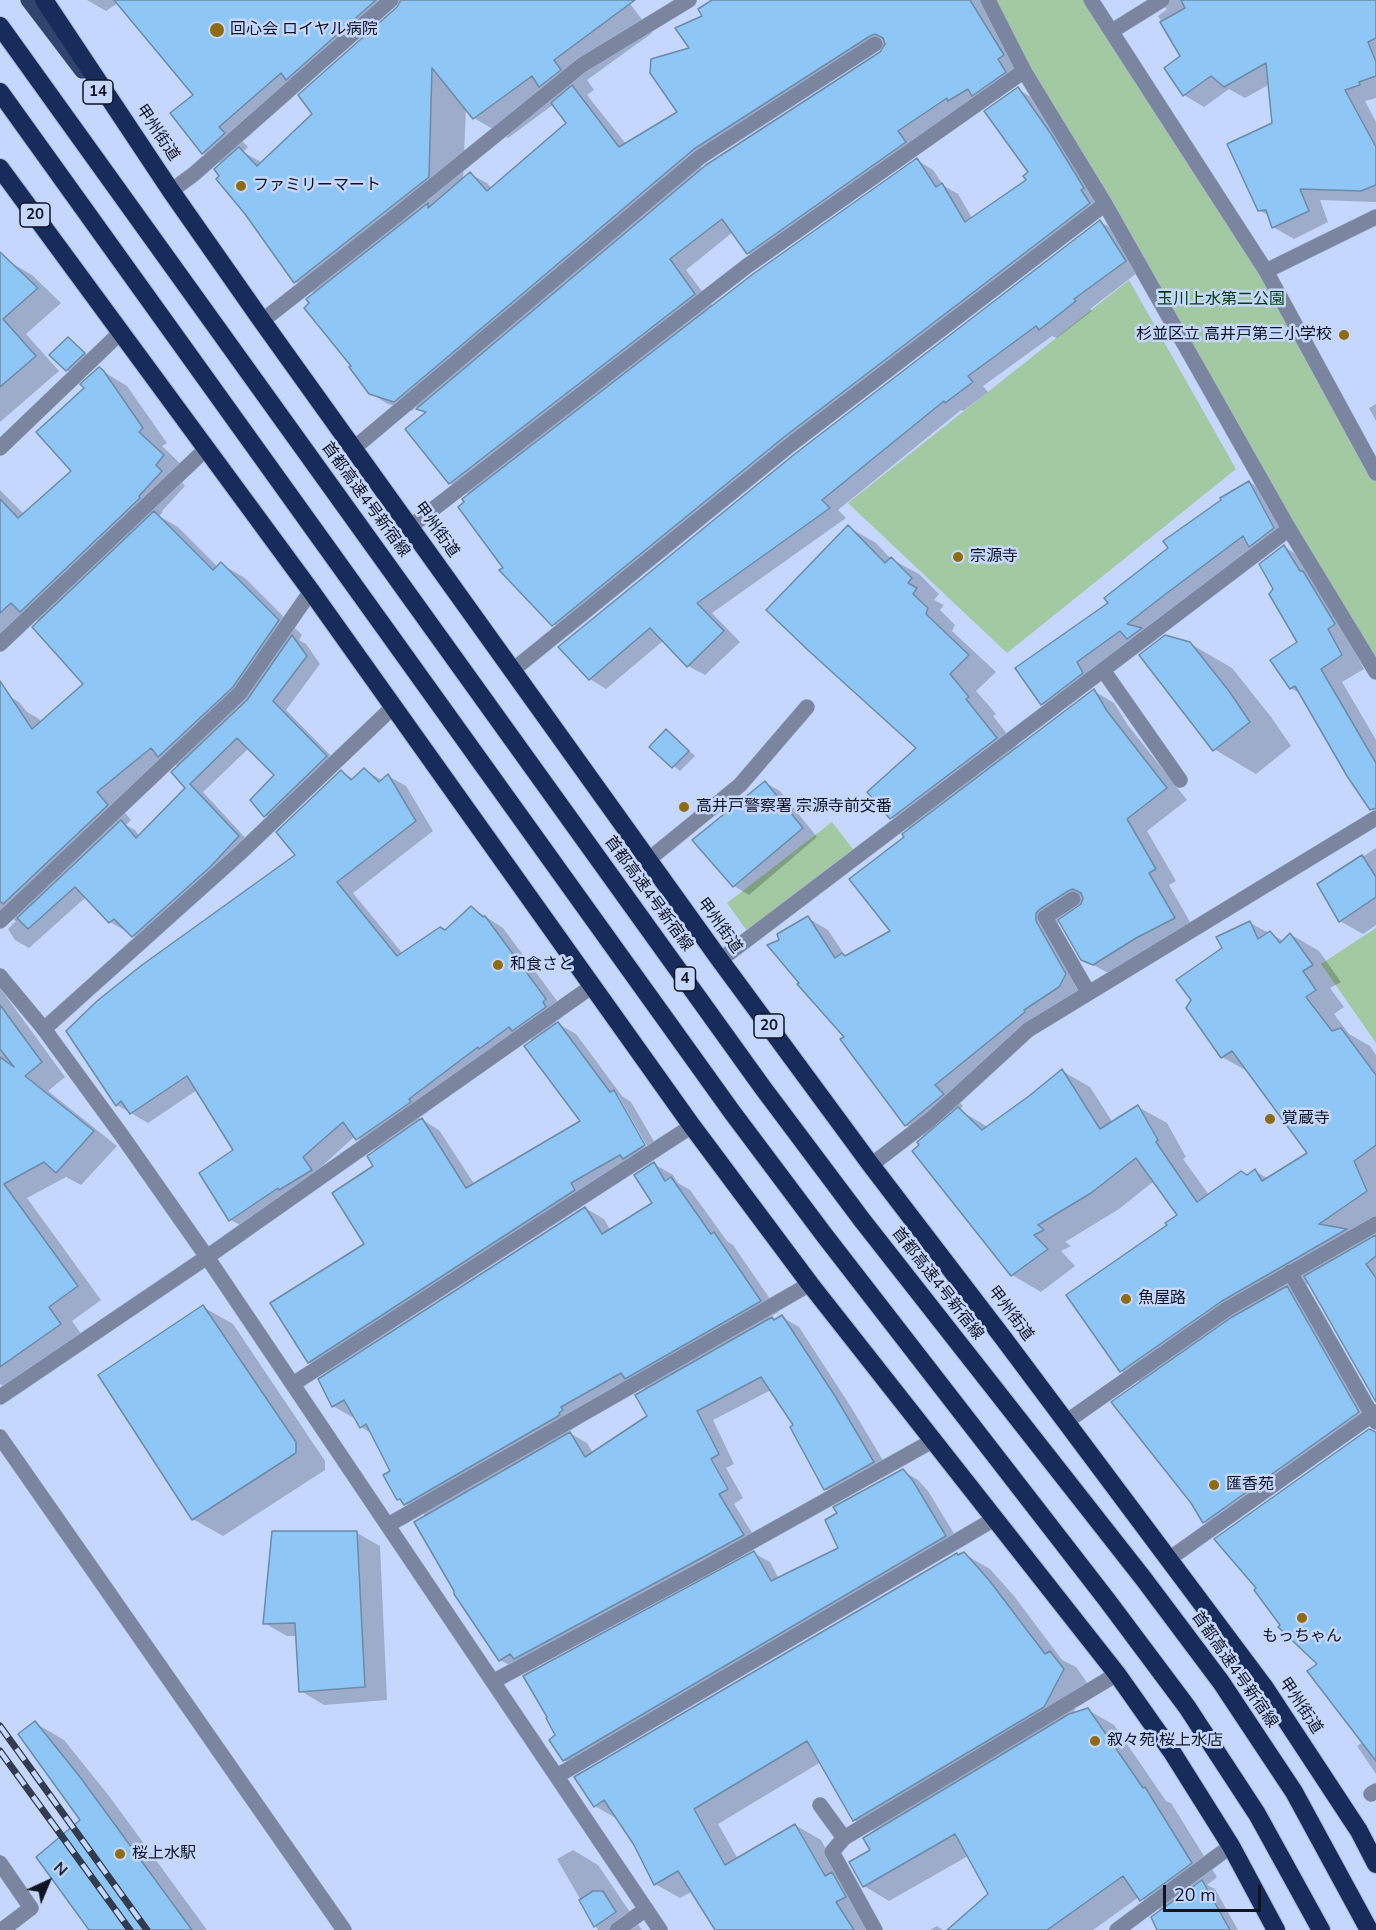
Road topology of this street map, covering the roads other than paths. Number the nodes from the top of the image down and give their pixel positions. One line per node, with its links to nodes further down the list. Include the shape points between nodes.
1 (27, 0): 15 (main road, 14)
2 (44, 0): 15 (highway, 甲州街道 / 20)
3 (391, 0): 15 (street, via 194,174)
4 (689, 0): 20 (street, via 582,65)
5 (988, 0): 11 (street)
6 (1091, 0): 9 (street)
7 (1162, 0): 9 (street)
8 (0, 26): 77 (highway, 首都高速4号新宿線 / 4, via 763,1088 1221,1682 1294,1792)
9 (1112, 31): 19 (street)
10 (875, 44): 24 (street, via 700,157)
11 (1024, 71): 16 (street); 26 (street, via 747,266)
12 (0, 92): 76 (highway, 4, via 739,1121 1187,1707 1257,1814)
13 (0, 159): 18 (main road)
14 (0, 168): 18 (highway, 20)
15 (169, 187): 20 (highway, 甲州街道 / 20)
16 (1105, 204): 27 (street); 30 (street, via 790,445)
17 (1376, 217): 19 (street)
18 (70, 262): 21 (highway, 20)
19 (1266, 272): 25 (street)
20 (262, 321): 24 (highway, 甲州街道 / 20)
21 (121, 332): 22 (street); 23 (highway, 20)
22 (0, 448)
23 (207, 448): 28 (highway, 20); 29 (street)
24 (352, 449): 26 (highway, 甲州街道 / 20)
25 (1376, 473)
26 (410, 527): 30 (highway, 甲州街道 / 20)
27 (1289, 529): 31 (street); 32 (street)
28 (311, 591): 34 (highway, 20); 39 (street, via 240,693)
29 (0, 644)
30 (513, 670): 37 (highway, 甲州街道 / 20)
31 (1102, 670): 35 (street); 40 (street)
32 (1376, 672)
33 (807, 707): 37 (street, via 740,784)
34 (393, 708): 42 (highway, 20); 44 (street, via 239,854)
35 (1179, 780)
36 (1376, 818): 43 (street)
37 (648, 860): 40 (highway, 甲州街道 / 20)
38 (1073, 899): 43 (street, via 1045,917)
39 (0, 921)
40 (720, 960): 46 (highway, 甲州街道 / 20)
41 (0, 978): 44 (street)
42 (591, 987): 45 (highway, 20); 48 (street)
43 (1088, 992): 46 (street, via 1028,1030 931,1119)
44 (44, 1029): 48 (street)
45 (692, 1126): 50 (highway, 20); 51 (street)
46 (871, 1165): 54 (highway, 甲州街道 / 20)
47 (1376, 1224): 49 (street)
48 (207, 1257): 51 (street); 52 (street)
49 (1290, 1272): 53 (street); 54 (street, via 1227,1309)
50 (810, 1284): 56 (highway, 20); 58 (street)
51 (293, 1384): 58 (street)
52 (0, 1397)
53 (1374, 1416): 59 (street)
54 (1066, 1422): 59 (highway, 甲州街道 / 20)
55 (0, 1437): 70 (street)
56 (934, 1440): 57 (highway, 20); 61 (street)
57 (996, 1518): 60 (highway, 20); 62 (street)
58 (388, 1525): 61 (street)
59 (1169, 1559): 67 (highway, 甲州街道 / 20, via 1265,1688 1359,1831)
60 (1118, 1674): 64 (street); 65 (highway, 20)
61 (494, 1681): 62 (street)
62 (557, 1776): 68 (street)
63 (820, 1805): 64 (street)
64 (844, 1838): 73 (street, via 831,1852)
65 (1231, 1846): 74 (street); 75 (highway, 20)
66 (0, 1863): 69 (street, via 31,1908)
67 (1376, 1864)
68 (646, 1909): 71 (street); 72 (street)
69 (2, 1930)
70 (344, 1930)
71 (617, 1930)
72 (660, 1930)
73 (874, 1930)
74 (1117, 1930)
75 (1276, 1930)
76 (1321, 1930)
77 (1369, 1930)

